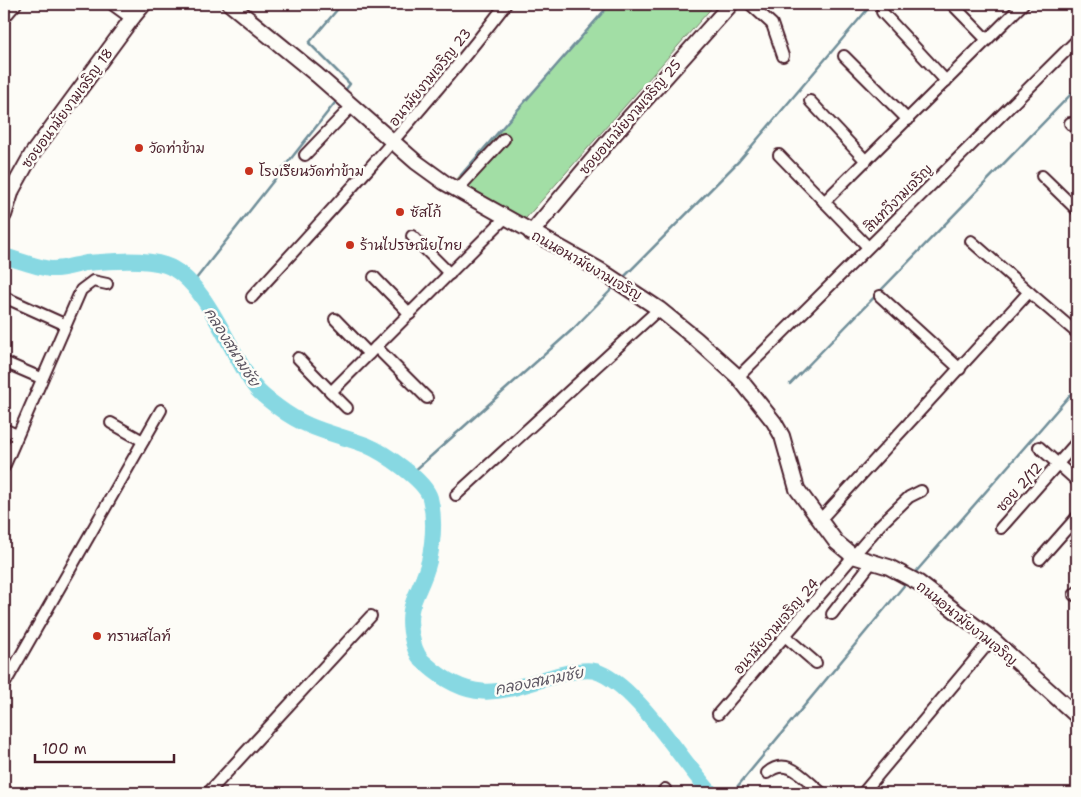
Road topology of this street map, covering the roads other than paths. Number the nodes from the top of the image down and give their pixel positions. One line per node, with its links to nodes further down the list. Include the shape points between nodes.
1 (16, 4): 12 (street)
2 (115, 4): 11 (street)
3 (144, 4): 11 (street)
4 (230, 4): 18 (street, ถนนอนามัยงามเจริญ)
5 (506, 4): 22 (street, อนามัยงามเจริญ 23)
6 (731, 4): 32 (street, ซอยอนามัยงามเจริญ 25)
7 (750, 4): 15 (street, via 772,24)
8 (952, 4): 13 (street)
9 (1024, 4): 13 (street)
10 (882, 12): 17 (street)
11 (132, 17): 28 (street, ซอยอนามัยงามเจริญ 18, via 44,135)
12 (4, 18)
13 (988, 40): 17 (street)
14 (1077, 40): 35 (street, สินทวีงามเจริญ)
15 (783, 56)
16 (844, 56): 20 (street)
17 (946, 81): 20 (street)
18 (344, 99): 22 (street, ถนนอนามัยงามเจริญ); 23 (street)
19 (810, 101): 25 (street)
20 (908, 120): 25 (street)
21 (504, 139): 27 (street)
22 (393, 143): 27 (street, ถนนอนามัยงามเจริญ, via 422,168); 42 (street, อนามัยงามเจริญ 23)
23 (305, 155)
24 (779, 156): 29 (street)
25 (866, 161): 29 (street)
26 (1042, 176): 30 (street)
27 (457, 190): 31 (street, ถนนอนามัยงามเจริญ)
28 (7, 198)
29 (824, 202): 35 (street)
30 (1077, 210)
31 (506, 218): 32 (street, ถนนอนามัยงามเจริญ); 36 (street)
32 (531, 233): 43 (street, ถนนอนามัยงามเจริญ, via 600,270)
33 (412, 236): 36 (street)
34 (971, 241): 39 (street)
35 (868, 247): 52 (street, สินทวีงามเจริญ)
36 (450, 274): 44 (street)
37 (374, 277): 44 (street)
38 (107, 284): 46 (street, via 93,282 80,290)
39 (1029, 292): 47 (street); 51 (street)
40 (880, 296): 51 (street)
41 (4, 297): 46 (street)
42 (252, 297)
43 (659, 309): 52 (street, ถนนอนามัยงามเจริญ); 68 (street)
44 (410, 314): 48 (street)
45 (335, 319): 48 (street)
46 (64, 324): 53 (street)
47 (1077, 333)
48 (373, 350): 54 (street); 55 (street)
49 (298, 358): 54 (street)
50 (4, 362): 53 (street)
51 (960, 369): 70 (street)
52 (738, 377): 70 (street, ถนนอนามัยงามเจริญ, via 782,436 797,489)
53 (41, 378): 60 (street)
54 (331, 392): 56 (street)
55 (427, 398)
56 (347, 408)
57 (161, 410): 61 (street)
58 (111, 423): 61 (street)
59 (4, 429): 60 (street)
60 (17, 435): 65 (street)
61 (143, 440): 80 (street)
62 (1077, 442): 64 (street, ซอย 2/12)
63 (1039, 447): 64 (street)
64 (1058, 464): 66 (street); 71 (street, ซอย 2/12)
65 (4, 467)
66 (1077, 482)
67 (920, 492): 72 (street, อนามัยงามเจริญ 24, via 898,506)
68 (456, 495)
69 (1077, 518): 73 (street)
70 (819, 521): 72 (street, ถนนอนามัยงามเจริญ)
71 (1001, 528)
72 (853, 556): 74 (street, ถนนอนามัยงามเจริญ); 77 (street, อนามัยงามเจริญ 24)
73 (1040, 559)
74 (872, 562): 75 (street); 78 (street, ถนนอนามัยงามเจริญ, via 906,574)
75 (832, 614)
76 (371, 616): 84 (street)
77 (786, 637): 79 (street); 81 (street, อนามัยงามเจริญ 24)
78 (992, 639): 82 (street, ถนนอนามัยงามเจริญ); 86 (street)
79 (816, 663)
80 (4, 685)
81 (718, 714)
82 (1077, 715)
83 (766, 773): 85 (street, via 784,765)
84 (208, 793)
85 (822, 793)
86 (863, 793)

